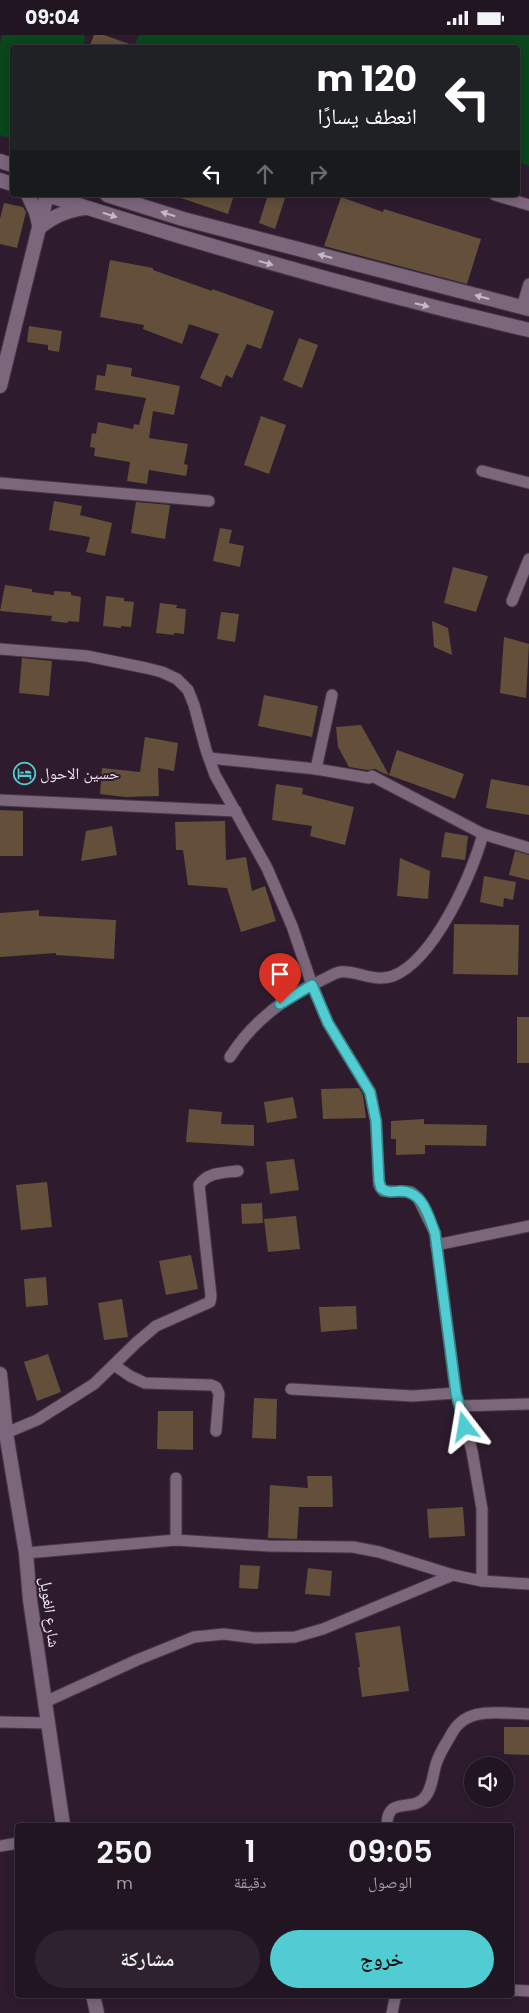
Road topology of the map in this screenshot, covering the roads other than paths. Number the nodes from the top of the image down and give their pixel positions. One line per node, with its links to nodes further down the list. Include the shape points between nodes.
1 (29, 197): 8 (street)
2 (47, 197): 8 (street)
3 (53, 197): 7 (street)
4 (113, 197): 10 (street, one-way to 4, via 183,219)
5 (502, 197): 6 (street)
6 (529, 205)
7 (88, 208): 8 (street, via 61,214); 11 (street, one-way to 11, via 173,236 346,285)
8 (39, 229): 12 (street)
9 (529, 284): 10 (street)
10 (525, 308)
11 (529, 330)
12 (0, 386)
13 (482, 471): 15 (street)
14 (0, 483): 16 (street)
15 (529, 483)
16 (209, 501)
17 (529, 559): 18 (street)
18 (512, 601)
19 (0, 649): 21 (street, via 87,656 162,672 177,679 188,690 194,705)
20 (332, 695): 22 (street)
21 (208, 758): 22 (street); 24 (street)
22 (316, 769): 25 (street, via 372,776)
23 (0, 800): 24 (street)
24 (236, 811): 27 (street, via 267,868 292,926)
25 (483, 834): 26 (street); 27 (street, via 458,901 436,936 412,963 385,978 340,972)
26 (529, 848)
27 (312, 985): 28 (street, via 280,1004 250,1029); 31 (street, via 328,1023 370,1092 376,1121 381,1188 388,1192 411,1192 418,1197 435,1233)
28 (230, 1057)
29 (238, 1171): 32 (street, via 213,1174 199,1185 210,1302 156,1326)
30 (529, 1225): 31 (street)
31 (436, 1245): 35 (street)
32 (114, 1365): 38 (street, via 145,1383 216,1387 219,1394); 39 (street, via 94,1384 46,1415)
33 (0, 1375): 39 (street, شارع الغويل)
34 (290, 1389): 35 (street, via 413,1395)
35 (456, 1393): 37 (street)
36 (529, 1404): 37 (street)
37 (460, 1406): 44 (street, via 482,1509)
38 (216, 1431)
39 (6, 1433): 42 (street, شارع الغويل)
40 (176, 1478): 41 (street)
41 (176, 1540): 42 (street); 43 (street, via 353,1547)
42 (26, 1553): 46 (street, شارع الغويل)
43 (453, 1575): 44 (street); 46 (street, via 324,1629 295,1637 256,1638 224,1634 194,1637)
44 (482, 1581): 45 (street)
45 (529, 1583)
46 (45, 1702): 49 (street, شارع الغويل)
47 (529, 1714): 51 (street, via 477,1713 467,1717 457,1725 441,1751 427,1796 420,1803 391,1810)
48 (0, 1722): 49 (street)
49 (48, 1723): 50 (street, شارع الغويل)
50 (63, 1823)
51 (387, 1823)
52 (15, 1844): 53 (street)
53 (0, 1846)
54 (514, 1989): 55 (street)
55 (529, 1991)
56 (94, 1998): 58 (street)
57 (395, 1998): 59 (street)
58 (97, 2013)
59 (392, 2013)

